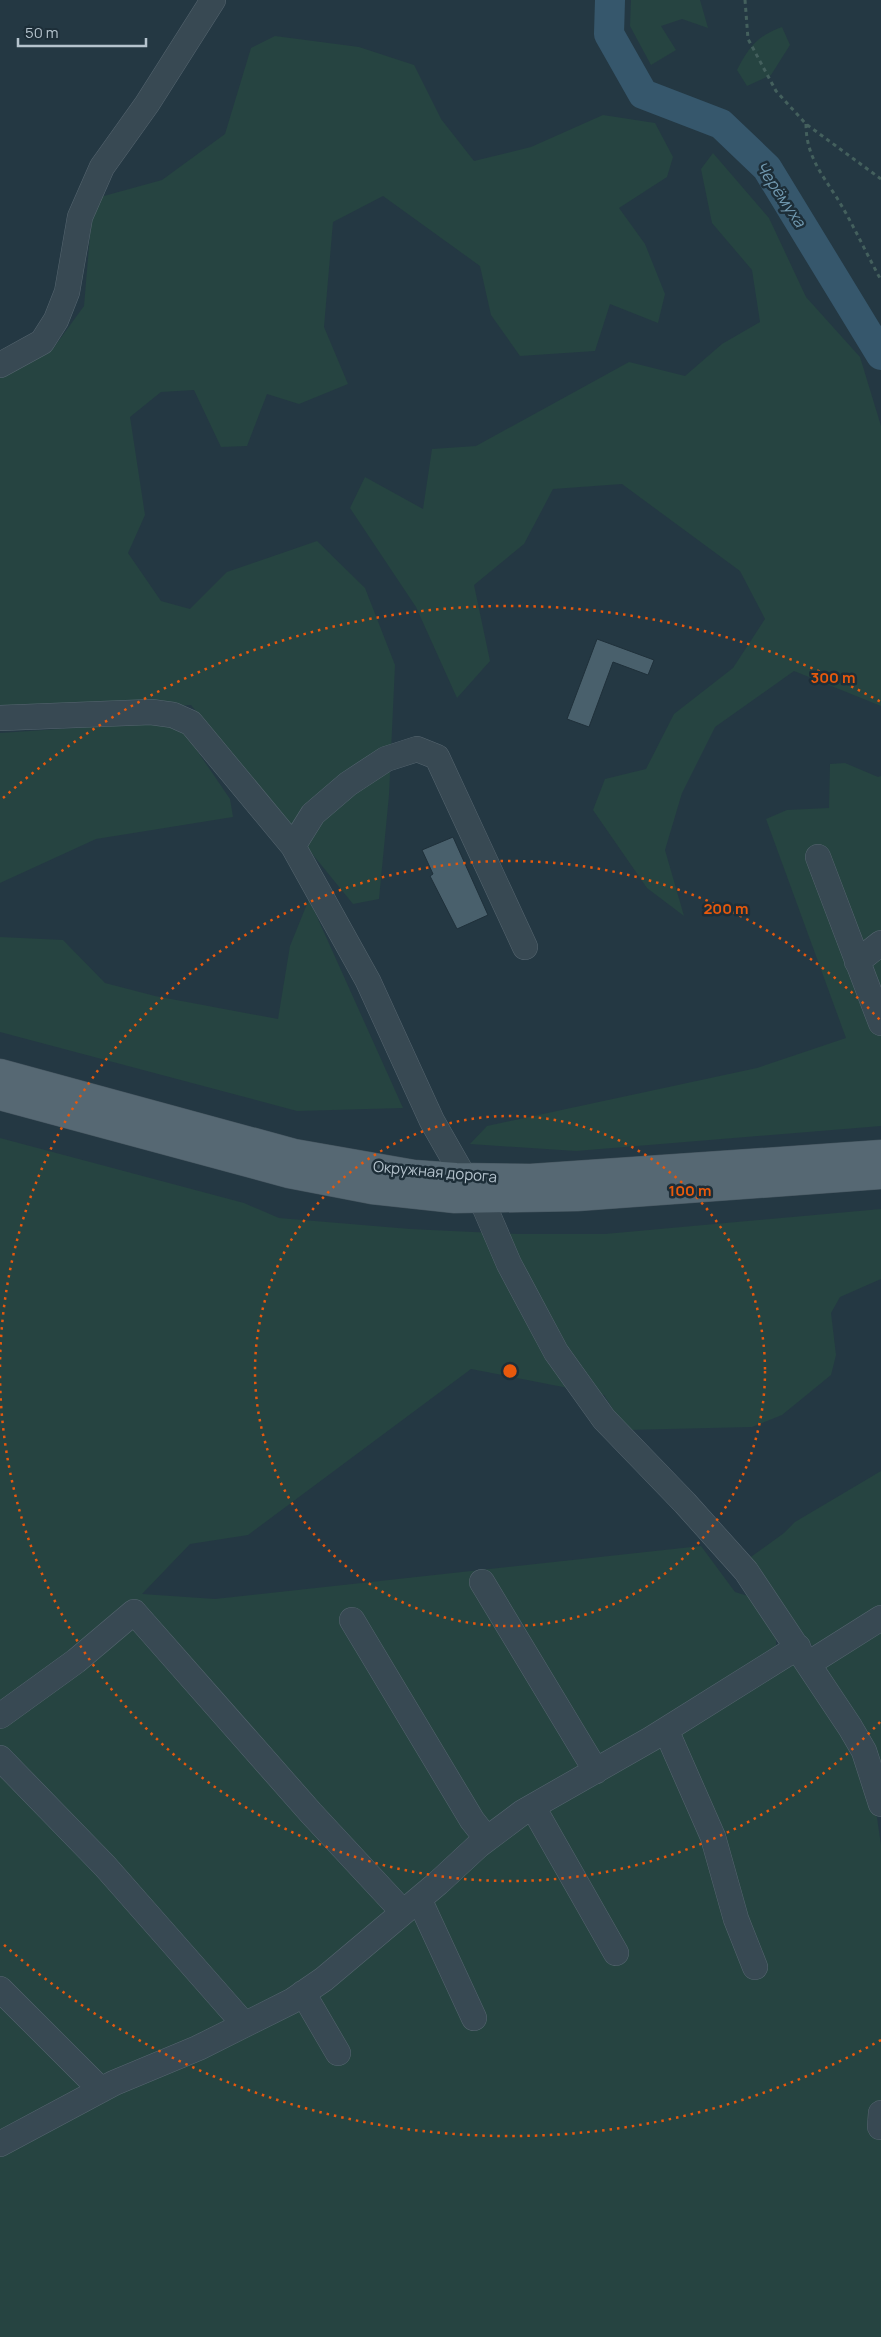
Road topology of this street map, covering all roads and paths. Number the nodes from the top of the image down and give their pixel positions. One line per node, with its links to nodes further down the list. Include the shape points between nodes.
1 (213, 0): 6 (street, via 102,168 80,217 67,292 56,320 42,342)
2 (745, 0): 3 (path, via 748,39 776,91)
3 (806, 124): 4 (path); 5 (path, via 816,167 837,198)
4 (881, 179)
5 (881, 280)
6 (0, 365)
7 (0, 718): 8 (street, via 151,712 173,715 191,723)
8 (293, 846): 11 (street, via 313,814 348,784 386,759 417,749 437,757); 18 (street, via 368,981 432,1121)
9 (818, 857): 12 (street)
10 (881, 943): 12 (street)
11 (525, 947)
12 (857, 962): 13 (street)
13 (881, 1024)
14 (0, 1073): 18 (main road, Окружная дорога, via 294,1153 375,1168)
15 (0, 1096): 19 (main road, Окружная дорога, via 289,1174 412,1195)
16 (881, 1154): 18 (main road, Окружная дорога, via 576,1176)
17 (881, 1175): 19 (main road, Окружная дорога, via 577,1197)
18 (464, 1178): 19 (street)
19 (480, 1199): 23 (street, via 538,1322 592,1405 729,1550)
20 (482, 1582): 27 (street)
21 (881, 1618): 23 (street)
22 (352, 1620): 30 (street, via 472,1820)
23 (803, 1655): 25 (street); 28 (street, via 864,1751)
24 (0, 1716): 31 (street, via 76,1661 134,1612 310,1813)
25 (666, 1730): 27 (street); 33 (street, via 713,1837 736,1919)
26 (0, 1758): 37 (street, via 105,1866)
27 (596, 1771): 29 (street)
28 (881, 1804)
29 (533, 1807): 30 (street); 32 (street)
30 (487, 1839): 31 (street)
31 (411, 1906): 35 (street); 36 (street)
32 (616, 1953)
33 (755, 1967)
34 (0, 1989): 39 (street)
35 (303, 1993): 37 (street); 38 (street)
36 (474, 2018)
37 (244, 2024): 39 (street, via 198,2048)
38 (338, 2053)
39 (101, 2090): 40 (street)
40 (0, 2144)

